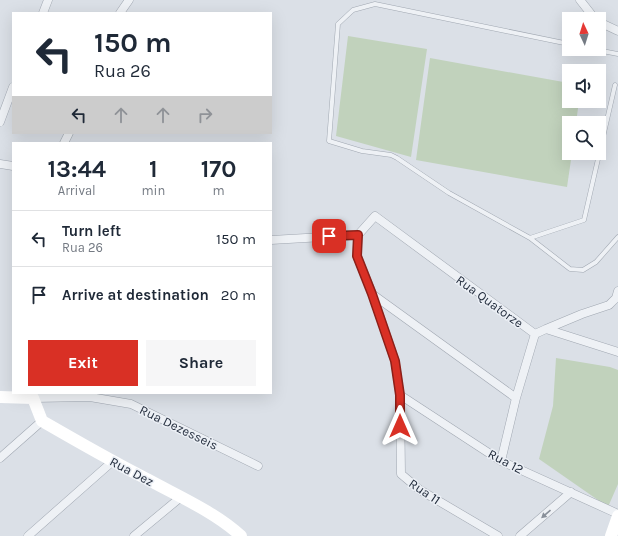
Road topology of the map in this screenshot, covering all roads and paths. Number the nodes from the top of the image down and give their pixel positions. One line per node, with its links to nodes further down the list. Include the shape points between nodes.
1 (48, 0): 4 (street)
2 (129, 0): 5 (street)
3 (580, 0): 6 (street)
4 (43, 12)
5 (121, 12)
6 (589, 12)
7 (606, 25): 8 (street)
8 (618, 31)
9 (562, 43): 19 (lane, via 375,4 353,10 338,24 330,141 362,151 391,155 449,193)
10 (606, 52): 11 (lane)
11 (618, 54)
12 (615, 85): 19 (lane, via 584,220)
13 (12, 90): 14 (street)
14 (0, 122)
15 (0, 164): 16 (street)
16 (12, 166)
17 (358, 235): 20 (street); 22 (street, Rua 11, via 357,256); 24 (street, Rua Quatorze, via 375,216)
18 (618, 237): 19 (lane, via 596,262 584,270 570,269)
19 (530, 238)
20 (272, 240)
21 (618, 291): 23 (street, Rua Quatorze, via 616,298 609,305)
22 (372, 294): 26 (street, Rua 11, via 395,361); 29 (street)
23 (546, 329): 24 (street, Rua Quatorze); 25 (street)
24 (535, 334): 29 (street)
25 (618, 352)
26 (400, 395): 33 (street, Rua 12); 41 (street, Rua 11, via 401,474 420,490)
27 (0, 397): 28 (street, Rua Dezesseis)
28 (34, 398): 30 (street); 34 (street, Rua Dezesseis, via 90,397 131,404)
29 (516, 398): 33 (street)
30 (42, 421): 31 (street); 32 (street, Rua Dez)
31 (0, 458)
32 (113, 461): 36 (street, Rua Dez); 38 (street)
33 (501, 461): 35 (street, Rua 12)
34 (258, 466)
35 (571, 492): 37 (street, Rua 12); 42 (street, one-way to 42)
36 (181, 497): 39 (street); 40 (street, Rua Dez, via 230,526)
37 (618, 515): 43 (street)
38 (28, 536)
39 (134, 536)
40 (241, 536)
41 (498, 536)
42 (520, 536)
43 (611, 536)

